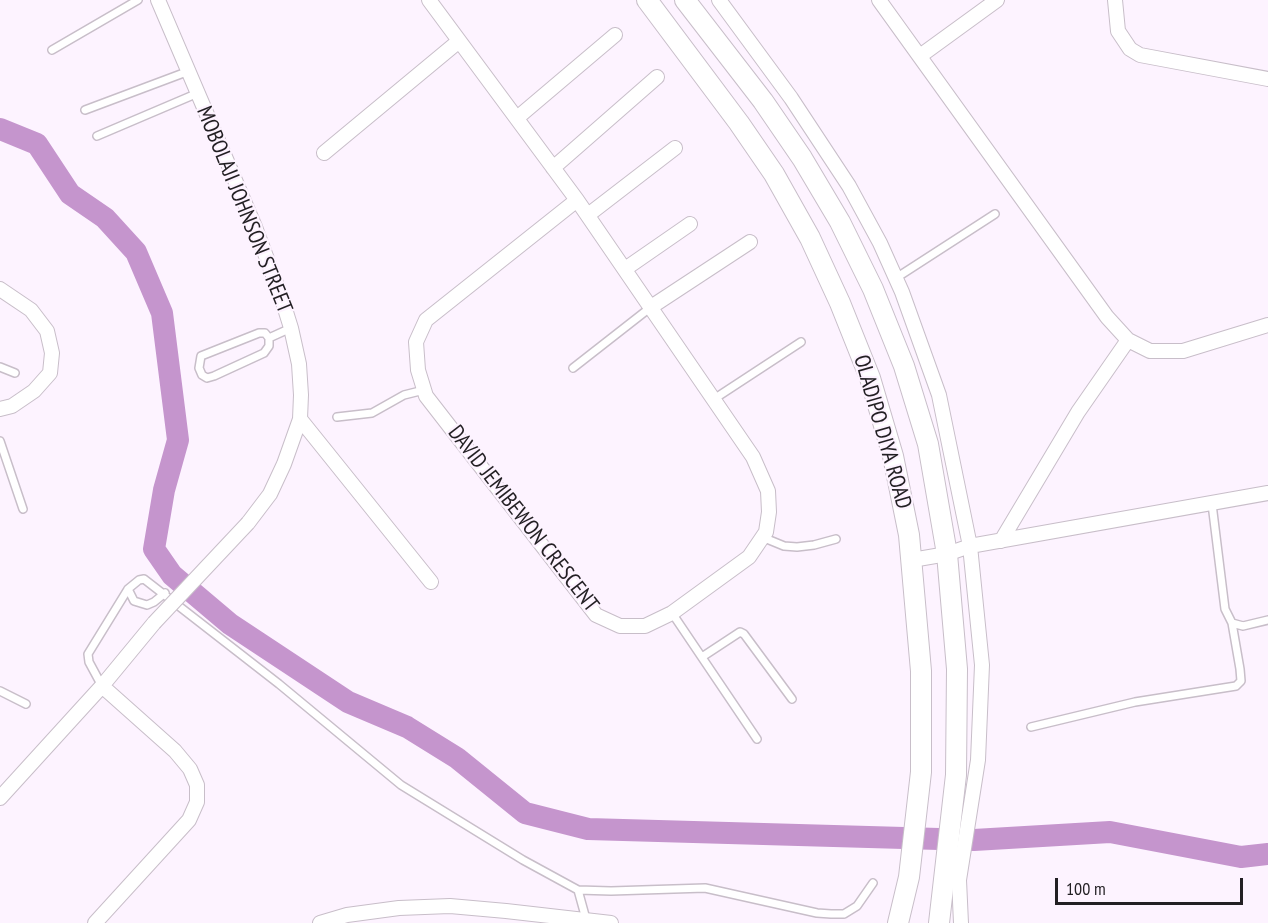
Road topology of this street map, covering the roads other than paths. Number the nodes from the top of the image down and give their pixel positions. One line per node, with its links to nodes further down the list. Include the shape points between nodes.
1 (138, 0): 12 (lane)
2 (158, 0): 14 (street, MOBOLAJI JOHNSON STREET)
3 (429, 0): 11 (street, DAVID JEMIBEWON CRESCENT)
4 (647, 0): 55 (main road, OLADIPO DIYA ROAD, via 774,174 810,238 870,378 893,456)
5 (685, 0): 54 (main road, OLADIPO DIYA ROAD, via 802,158 873,289 904,366 928,444)
6 (719, 0): 30 (street, via 827,150)
7 (879, 0): 13 (street)
8 (997, 0): 13 (street)
9 (1115, 0): 16 (street, via 1118,31 1130,49 1140,55)
10 (615, 35): 19 (street)
11 (459, 41): 19 (street, DAVID JEMIBEWON CRESCENT); 22 (street)
12 (52, 50)
13 (920, 56): 36 (street, via 1107,317)
14 (189, 71): 17 (street, MOBOLAJI JOHNSON STREET); 18 (lane)
15 (657, 78): 23 (street)
16 (1268, 79)
17 (198, 93): 20 (lane); 34 (street, MOBOLAJI JOHNSON STREET, via 255,226)
18 (85, 110)
19 (517, 118): 23 (street, DAVID JEMIBEWON CRESCENT)
20 (97, 136)
21 (675, 148): 26 (street)
22 (324, 153)
23 (553, 168): 24 (street, DAVID JEMIBEWON CRESCENT)
24 (577, 200): 26 (street, DAVID JEMIBEWON CRESCENT); 41 (street, DAVID JEMIBEWON CRESCENT, via 426,320 416,342)
25 (995, 214): 30 (lane)
26 (588, 215): 29 (street, DAVID JEMIBEWON CRESCENT)
27 (690, 224): 29 (street)
28 (750, 242): 32 (street)
29 (625, 269): 32 (street, DAVID JEMIBEWON CRESCENT)
30 (896, 278): 53 (street, via 939,394)
31 (0, 289): 43 (street, via 31,310 47,331 52,353 50,373 39,385)
32 (651, 307): 39 (lane); 42 (street, DAVID JEMIBEWON CRESCENT)
33 (1268, 325): 36 (street, via 1183,351 1150,351)
34 (291, 328): 35 (lane); 45 (street, MOBOLAJI JOHNSON STREET, via 299,364)
35 (269, 338): 35 (lane, via 259,333 201,356 201,375 214,376 264,353)
36 (1128, 340): 52 (street, via 1078,412)
37 (801, 342): 42 (lane)
38 (0, 367): 40 (lane)
39 (573, 368)
40 (15, 373)
41 (424, 390): 44 (lane, via 404,395 372,412); 59 (street, DAVID JEMIBEWON CRESCENT, via 596,615 620,626 645,626)
42 (714, 399): 50 (street, DAVID JEMIBEWON CRESCENT, via 753,457 768,491 769,512)
43 (0, 409)
44 (337, 417)
45 (300, 419): 56 (street); 63 (street, MOBOLAJI JOHNSON STREET, bridge, via 270,494)
46 (0, 441): 49 (lane)
47 (1268, 493): 48 (street)
48 (1212, 504): 52 (street); 61 (lane, via 1225,609)
49 (23, 509)
50 (762, 537): 51 (lane, via 797,547); 59 (street, DAVID JEMIBEWON CRESCENT, via 748,557)
51 (836, 539)
52 (1001, 541): 53 (street)
53 (970, 546): 54 (street); 69 (street, via 982,665 978,760)
54 (947, 554): 55 (street); 69 (main road, OLADIPO DIYA ROAD)
55 (912, 560): 78 (main road, OLADIPO DIYA ROAD, via 921,671 921,772 909,877)
56 (431, 582)
57 (128, 589): 58 (lane, via 144,579); 58 (lane, via 134,601 147,605); 63 (lane, via 88,654)
58 (165, 593): 73 (lane, via 401,785)
59 (672, 613): 62 (lane)
60 (1268, 620): 61 (lane, via 1243,626)
61 (1232, 623): 67 (lane, via 1241,681 1236,686 1135,702)
62 (702, 657): 65 (lane, via 740,632); 68 (lane)
63 (102, 686): 70 (street); 75 (street, via 190,769 197,784 197,802 189,820)
64 (0, 691): 66 (lane)
65 (792, 699)
66 (26, 704)
67 (1031, 727)
68 (758, 739)
69 (965, 776): 71 (main road, OLADIPO DIYA ROAD)
70 (0, 798)
71 (952, 880): 79 (main road, OLADIPO DIYA ROAD); 80 (street)
72 (873, 883): 73 (lane, via 857,906 844,914 817,914 705,888)
73 (578, 890): 74 (lane)
74 (586, 919): 76 (street, via 450,906 399,908); 77 (street)
75 (95, 923)
76 (320, 923)
77 (611, 923)
78 (898, 923)
79 (939, 923)
80 (961, 923)

